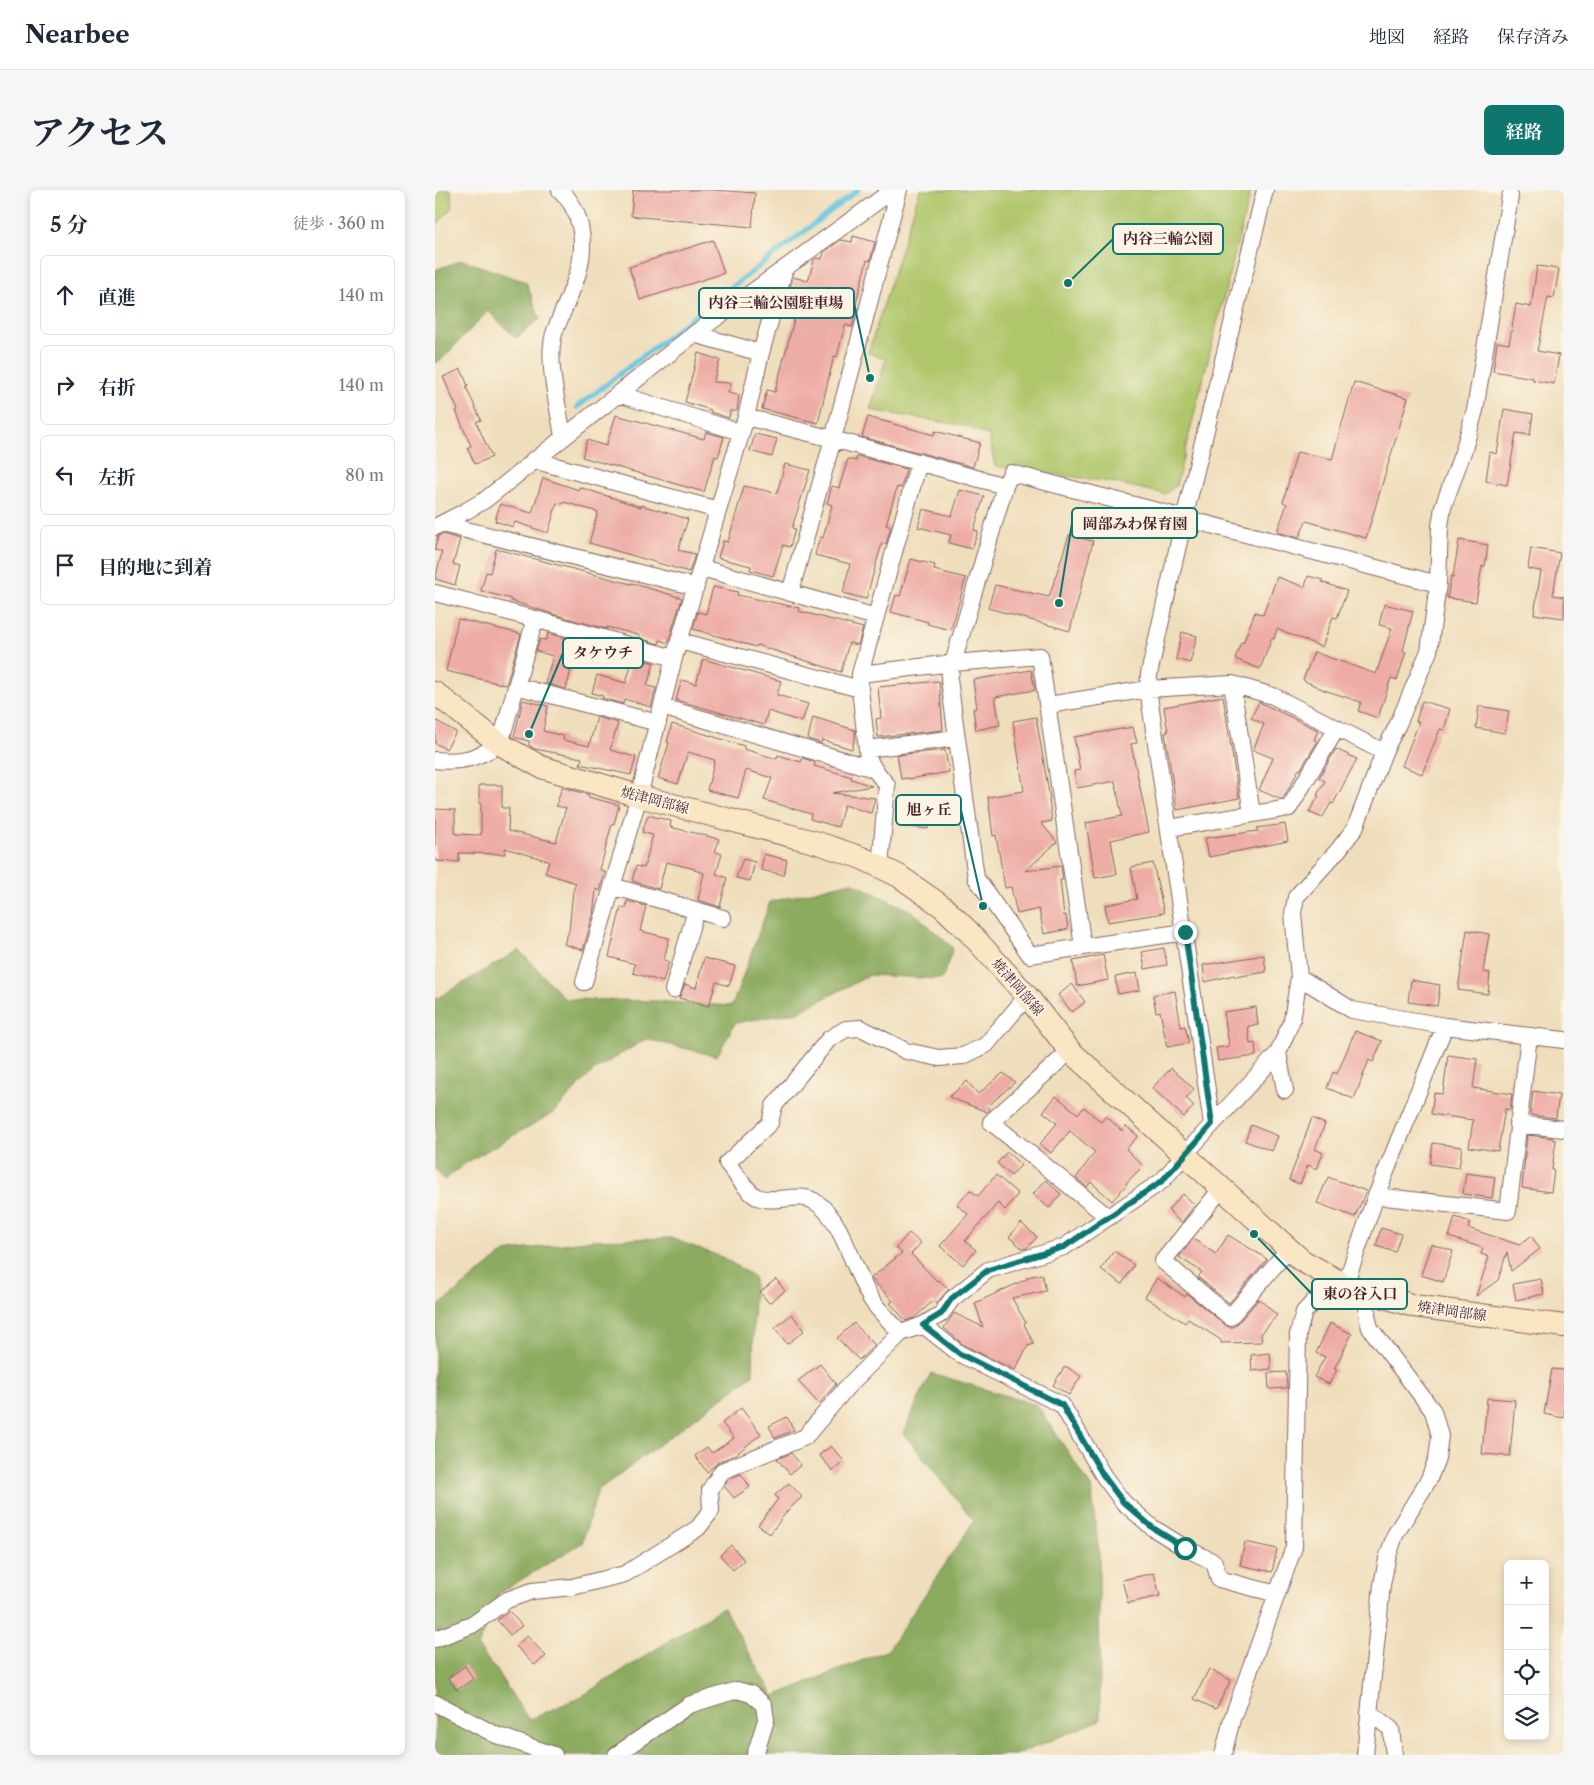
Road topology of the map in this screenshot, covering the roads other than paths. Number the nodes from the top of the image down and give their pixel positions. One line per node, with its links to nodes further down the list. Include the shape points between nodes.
1 (893, 190): 6 (street)
2 (899, 190): 12 (street)
3 (1265, 190): 17 (street)
4 (566, 192): 11 (street, via 578,217 583,253 553,339 552,369)
5 (1510, 196): 20 (street, via 1475,410 1443,507)
6 (785, 268): 7 (street); 8 (street)
7 (694, 334): 8 (street); 9 (street)
8 (761, 353): 10 (street)
9 (618, 394): 10 (street); 11 (street)
10 (743, 425): 12 (street); 16 (street)
11 (563, 437): 13 (street)
12 (833, 439): 14 (street); 23 (street)
13 (533, 460): 16 (street); 18 (street, via 485,500)
14 (919, 462): 15 (street); 24 (street)
15 (1005, 486): 17 (street, via 1011,473); 28 (street)
16 (718, 510): 19 (street)
17 (1184, 519): 20 (street); 32 (street)
18 (438, 525): 21 (street)
19 (702, 568): 21 (street); 23 (street)
20 (1438, 584): 41 (street, via 1429,651)
21 (696, 587): 26 (street)
22 (435, 593): 25 (street)
23 (790, 593): 24 (street)
24 (876, 617): 29 (street)
25 (535, 618): 27 (street); 31 (street)
26 (680, 641): 27 (street); 29 (street)
27 (675, 658): 35 (street)
28 (953, 663): 29 (street); 34 (street, via 1040,656); 38 (street, via 949,679)
29 (860, 682): 40 (street)
30 (1231, 684): 32 (street); 37 (street, via 1273,696); 45 (street)
31 (516, 686): 36 (street); 39 (street)
32 (1148, 689): 34 (street); 46 (street)
33 (435, 693): 39 (main road, 焼津岡部線)
34 (1048, 705): 52 (street)
35 (662, 707): 36 (street); 43 (street)
36 (658, 723): 44 (street)
37 (1337, 728): 41 (street); 45 (street, via 1289,808)
38 (957, 738): 40 (street); 52 (street, via 976,878 1030,955)
39 (500, 744): 42 (street, via 470,759 453,762); 44 (main road, 焼津岡部線, via 541,767)
40 (867, 749): 43 (street)
41 (1384, 752): 53 (street, via 1355,828 1296,896 1293,913)
42 (435, 760)
43 (873, 769): 47 (street, via 887,785)
44 (639, 796): 47 (main road, 焼津岡部線, via 818,843); 48 (street)
45 (1252, 814): 46 (street)
46 (1169, 828): 51 (street)
47 (880, 867): 56 (main road, 焼津岡部線, via 899,876 943,907)
48 (612, 886): 49 (street); 54 (street)
49 (696, 910): 50 (street); 55 (street)
50 (723, 918)
51 (1185, 932): 52 (street); 63 (street)
52 (1083, 947)
53 (1299, 978): 57 (street, via 1351,1010); 61 (street, via 1292,1020)
54 (585, 982)
55 (673, 990)
56 (1027, 996): 60 (main road, 焼津岡部線); 75 (street, via 986,1045 963,1056 939,1058 905,1051 861,1028 846,1029 829,1039 775,1106 770,1124 727,1162 757,1197 799,1196 816,1202 829,1214 871,1300)
57 (1445, 1026): 58 (street); 68 (street)
58 (1529, 1036): 59 (street); 64 (street)
59 (1564, 1040)
60 (1070, 1051): 66 (main road, 焼津岡部線); 69 (street, via 991,1122)
61 (1277, 1052): 62 (street); 63 (street)
62 (1285, 1090)
63 (1212, 1124): 66 (street)
64 (1517, 1124): 65 (street); 68 (street, via 1507,1211)
65 (1564, 1129)
66 (1185, 1154): 67 (main road, 焼津岡部線); 69 (street, via 1162,1181)
67 (1222, 1188): 70 (main road, 焼津岡部線); 70 (street, via 1163,1261 1230,1318)
68 (1376, 1196): 71 (street)
69 (1108, 1217): 73 (street, via 1064,1247 988,1270 952,1298 941,1314)
70 (1289, 1250): 71 (main road, 焼津岡部線)
71 (1339, 1282): 72 (main road, 焼津岡部線); 76 (street, via 1304,1312 1298,1334 1294,1547)
72 (1368, 1293): 74 (main road, 焼津岡部線, via 1415,1306); 79 (street, via 1370,1328 1433,1411 1440,1436 1437,1458 1429,1479 1395,1535 1387,1558)
73 (923, 1325): 75 (street); 76 (street, via 960,1354 1062,1405 1103,1475 1123,1502 1153,1528 1214,1562 1219,1580)
74 (1564, 1326)
75 (901, 1333): 77 (street, via 847,1387 805,1437 722,1471 711,1490 711,1511 698,1528 625,1574 572,1587 532,1591 507,1600 472,1624)
76 (1277, 1594): 83 (street, via 1232,1719)
77 (435, 1639)
78 (435, 1703): 80 (street, via 497,1735)
79 (1369, 1712): 84 (street); 85 (street, via 1391,1729)
80 (554, 1755)
81 (616, 1755): 82 (street, via 689,1706 737,1690 751,1694 764,1705 766,1720)
82 (755, 1755)
83 (1223, 1755)
84 (1365, 1755)
85 (1394, 1755)

